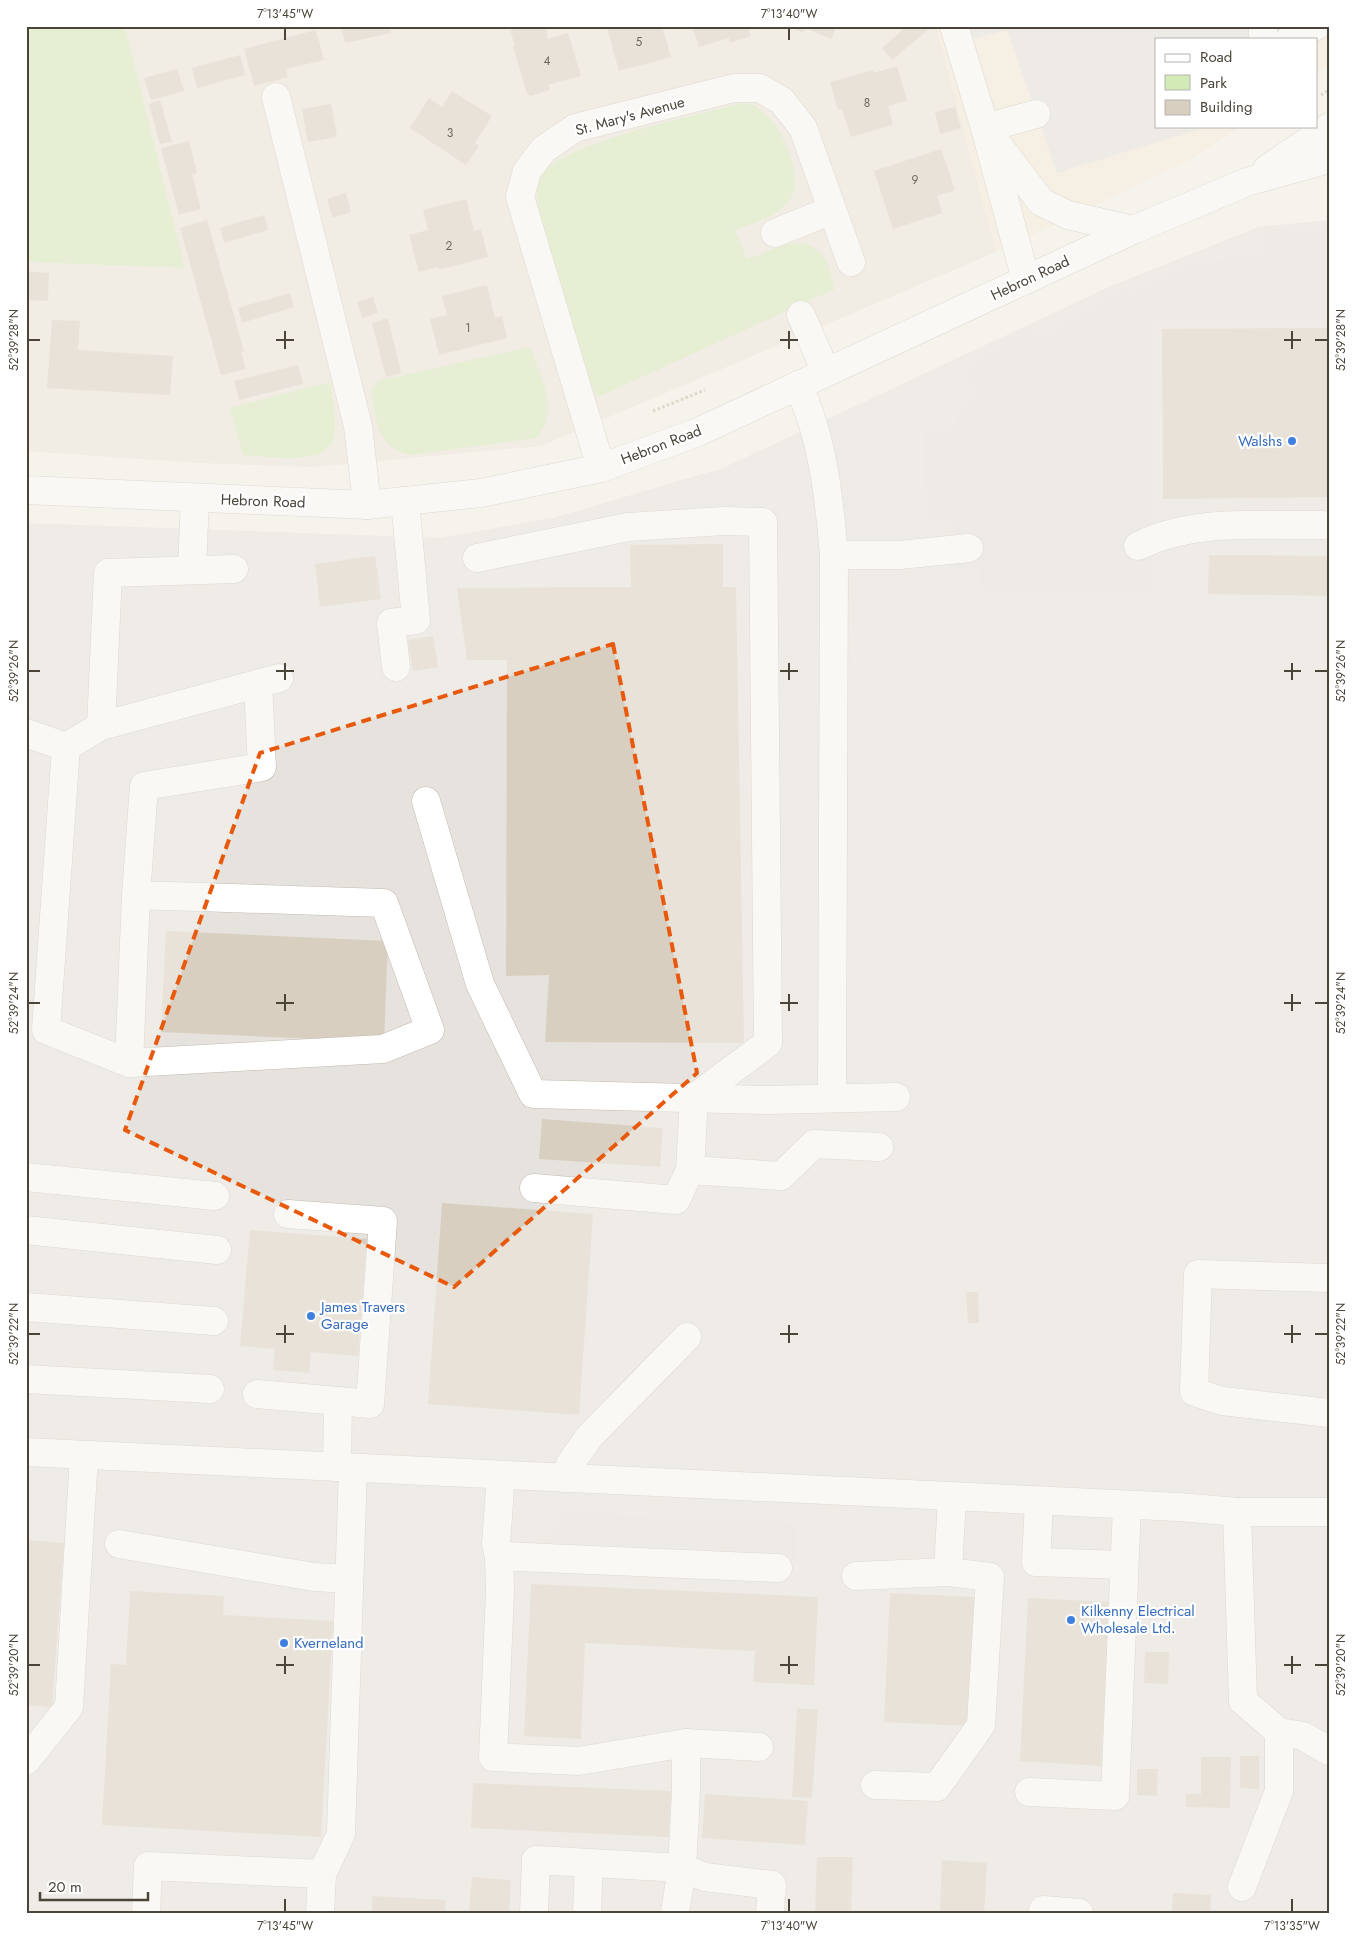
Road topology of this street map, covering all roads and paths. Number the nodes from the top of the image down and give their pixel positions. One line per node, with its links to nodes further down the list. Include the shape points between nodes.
1 (954, 26): 7 (street)
2 (1316, 26): 3 (street)
3 (1292, 38)
4 (276, 97): 22 (street, via 358,426)
5 (1036, 114): 7 (street)
6 (1329, 127): 9 (street, Hebron Road)
7 (985, 128): 11 (street, via 1041,202 1068,215); 14 (street)
8 (1329, 159): 9 (street, Hebron Road)
9 (1247, 182): 11 (street, Hebron Road)
10 (832, 210): 12 (street); 13 (street, St. Mary's Avenue); 18 (street, St. Mary's Avenue, via 803,128 782,102 760,88 734,88 576,128 544,148 527,171 520,197)
11 (1133, 230): 14 (street, Hebron Road)
12 (775, 233)
13 (851, 262)
14 (1026, 280): 16 (street, Hebron Road)
15 (801, 315): 16 (street)
16 (826, 372): 17 (street, Hebron Road)
17 (798, 385): 18 (street, Hebron Road, via 698,432); 26 (street, via 808,405 824,466)
18 (601, 468): 21 (street, Hebron Road, via 481,493)
19 (26, 490): 20 (street, Hebron Road)
20 (196, 499): 22 (street, Hebron Road); 29 (street)
21 (405, 501): 22 (street, Hebron Road); 30 (street, via 416,620 391,623)
22 (367, 505)
23 (1323, 525): 24 (street, via 1209,526 1160,536)
24 (1138, 546)
25 (968, 548): 26 (street, via 899,555)
26 (834, 555): 39 (street)
27 (476, 558): 38 (street, via 628,527 763,522 768,1043)
28 (234, 569): 29 (street)
29 (192, 570): 31 (street, via 108,572)
30 (396, 667)
31 (101, 726): 33 (street); 35 (street, via 269,681 262,768 144,786)
32 (26, 733): 33 (street)
33 (66, 747): 36 (street, via 46,1030)
34 (426, 802): 38 (street, via 480,984 533,1094)
35 (136, 894): 36 (street); 36 (street, via 384,904 430,1030 383,1049)
36 (129, 1063)
37 (896, 1097): 39 (street)
38 (694, 1098): 39 (street); 41 (street)
39 (832, 1098)
40 (879, 1147): 41 (street, via 814,1144 782,1176)
41 (690, 1170): 43 (street, via 676,1200)
42 (26, 1176): 44 (street)
43 (534, 1188)
44 (215, 1196)
45 (288, 1214): 55 (street, via 383,1221 370,1404)
46 (26, 1230): 47 (street)
47 (216, 1250)
48 (1329, 1278): 56 (street, via 1198,1274 1194,1392 1222,1401)
49 (26, 1307): 50 (street)
50 (214, 1322)
51 (687, 1337): 61 (street, via 590,1436 570,1464)
52 (26, 1379): 53 (street)
53 (210, 1389)
54 (257, 1394): 55 (street)
55 (338, 1401): 59 (street)
56 (1329, 1413)
57 (26, 1452): 58 (street)
58 (84, 1455): 59 (street); 78 (street, via 69,1707)
59 (345, 1468): 60 (street); 73 (street)
60 (501, 1475): 61 (street); 68 (street, via 496,1544)
61 (565, 1478): 62 (street)
62 (952, 1497): 63 (street); 71 (street)
63 (1038, 1502): 64 (street); 69 (street, via 1036,1562)
64 (1127, 1506): 65 (street); 69 (street)
65 (1237, 1512): 66 (street); 74 (street, via 1243,1701)
66 (1329, 1512)
67 (119, 1544): 73 (street, via 314,1577)
68 (499, 1556): 70 (street); 75 (street, via 493,1757 579,1762)
69 (1124, 1565): 80 (street, via 1115,1796)
70 (778, 1568)
71 (948, 1572): 72 (street); 79 (street, via 990,1577 981,1724 937,1787)
72 (856, 1576)
73 (349, 1579): 83 (street, via 340,1834)
74 (1279, 1732): 77 (street, via 1303,1736); 84 (street, via 1279,1791)
75 (686, 1743): 76 (street); 82 (street)
76 (759, 1747)
77 (1329, 1751)
78 (26, 1761)
79 (875, 1785)
80 (1029, 1792)
81 (588, 1864): 82 (street); 88 (street, via 536,1860); 89 (street)
82 (682, 1868): 90 (street); 91 (street, via 705,1877 772,1885)
83 (322, 1874): 86 (street, via 148,1866); 87 (street)
84 (1242, 1887)
85 (1043, 1910): 92 (street)
86 (146, 1913)
87 (320, 1913)
88 (534, 1913)
89 (587, 1913)
90 (675, 1913)
91 (770, 1913)
92 (1079, 1913)

